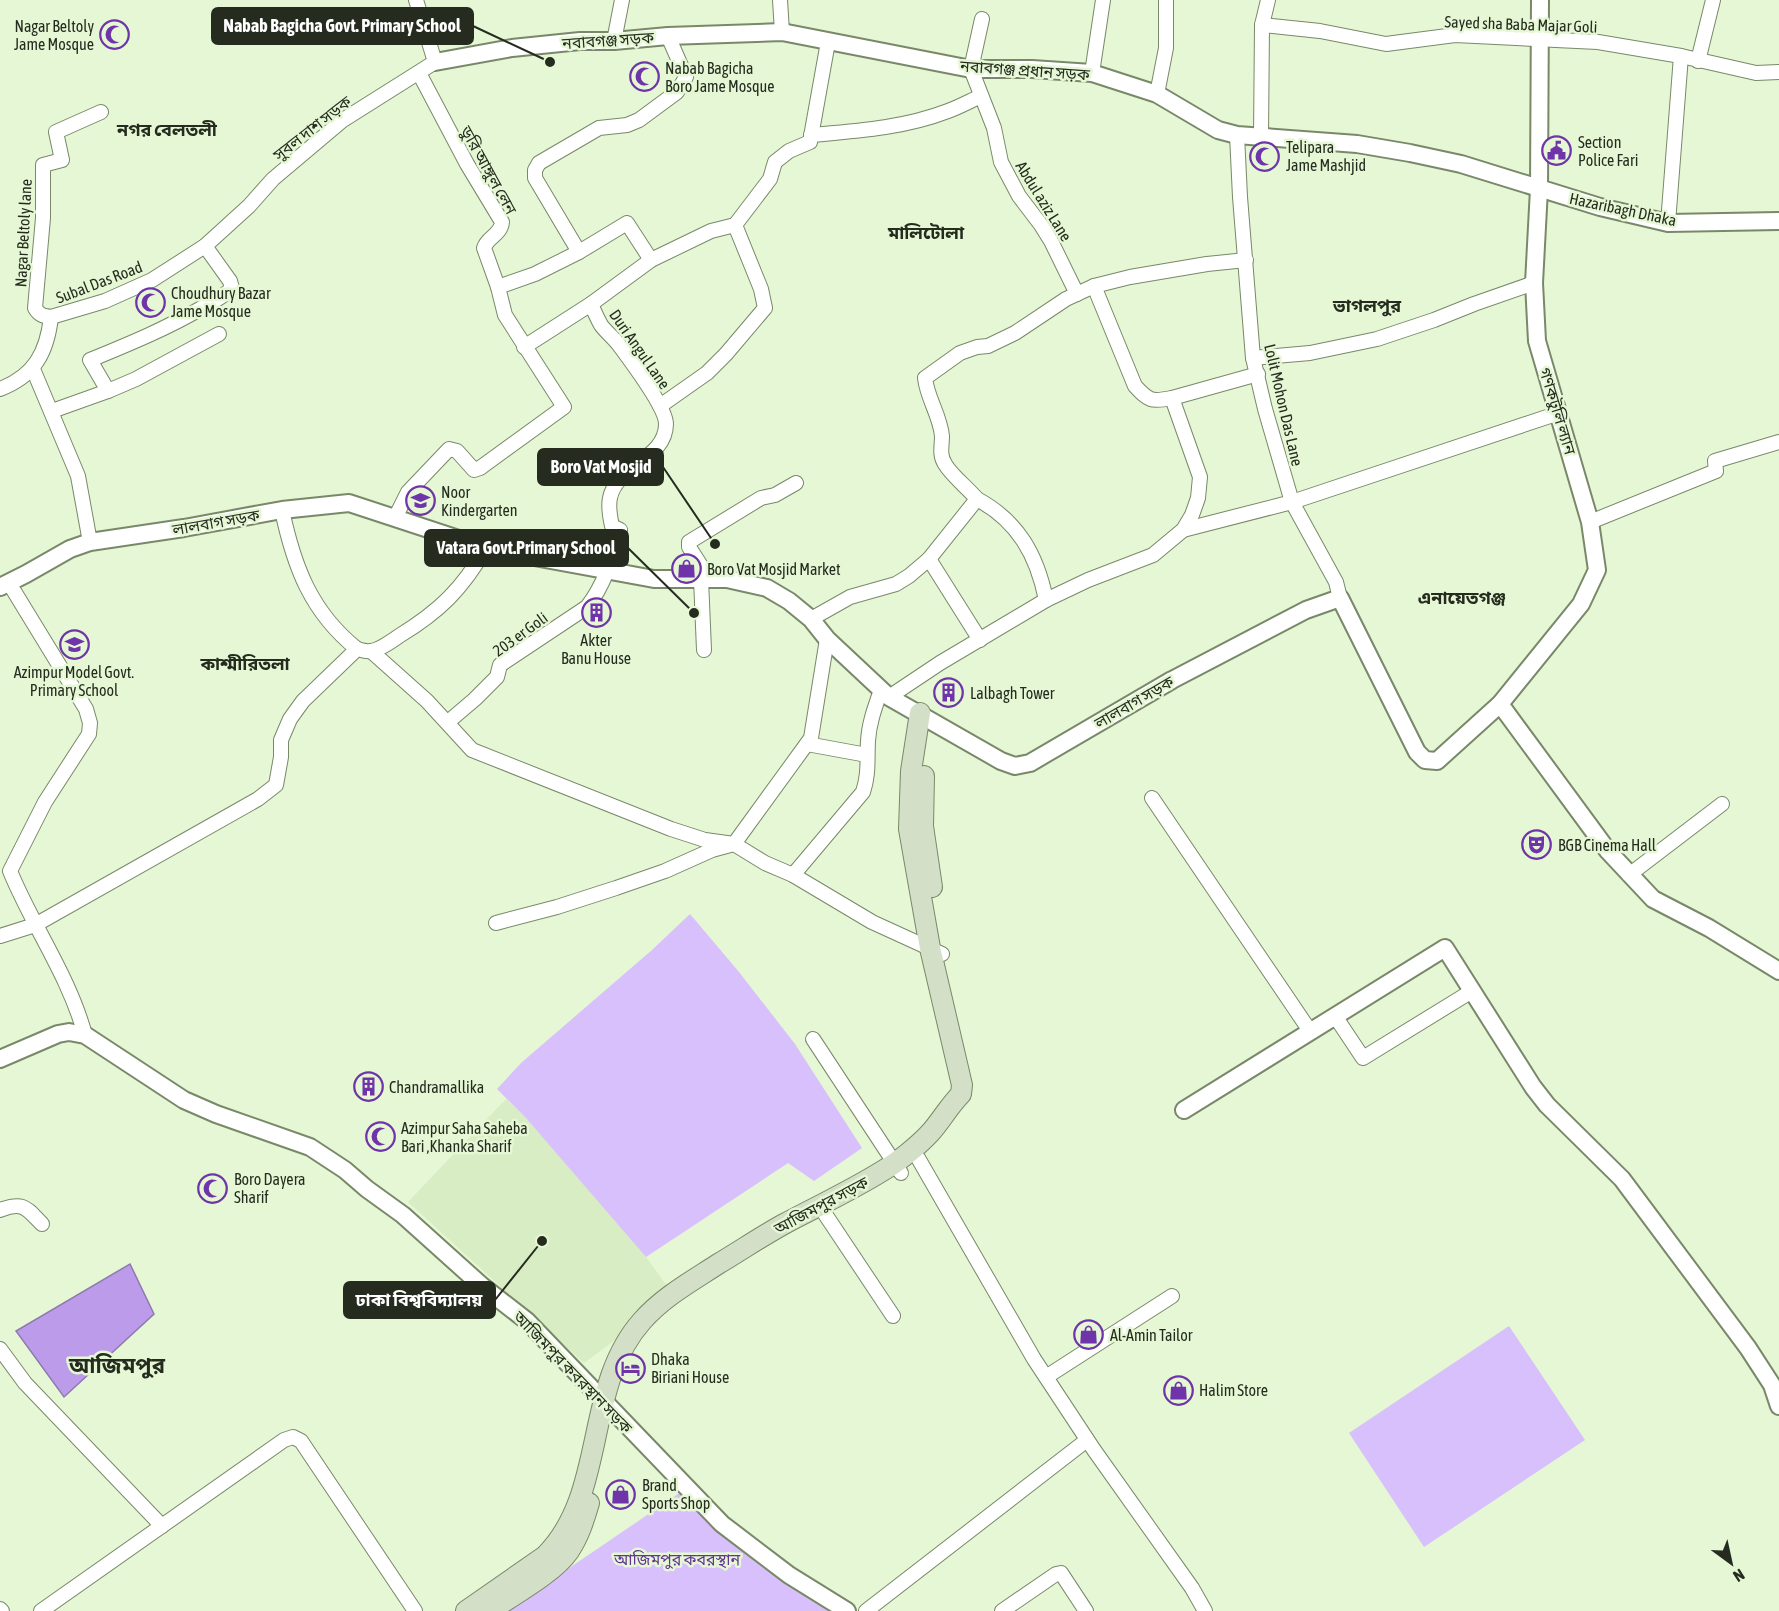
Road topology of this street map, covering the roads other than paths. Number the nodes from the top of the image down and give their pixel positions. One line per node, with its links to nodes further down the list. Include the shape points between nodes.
1 (416, 0): 18 (street)
2 (622, 0): 14 (street)
3 (780, 0): 11 (street)
4 (1103, 0): 22 (street)
5 (1166, 0): 23 (street, via 1166,48)
6 (1268, 0): 10 (street)
7 (1540, 0): 13 (street, গণকটুলি ল্যান)
8 (1713, 0): 17 (street)
9 (981, 19): 19 (street)
10 (1262, 25): 13 (street, Sayed sha Baba Majar Goli, via 1386,44 1455,35); 28 (street)
11 (782, 32): 12 (street, নবাবগঞ্জ সড়ক); 15 (street, নবাবগঞ্জ প্রধান সড়ক)
12 (668, 36): 14 (street, নবাবগঞ্জ সড়ক); 35 (street, via 686,77 677,92 639,120 599,128 539,163 535,170 535,178)
13 (1541, 40): 16 (street, Sayed sha Baba Majar Goli, via 1598,42); 29 (street, গণকটুলি ল্যান)
14 (614, 41): 18 (street, নবাবগঞ্জ সড়ক, via 512,48)
15 (828, 42): 19 (street, নবাবগঞ্জ প্রধান সড়ক); 26 (street)
16 (1681, 56): 17 (street, Sayed sha Baba Majar Goli); 31 (street)
17 (1698, 61): 20 (street, Sayed sha Baba Majar Goli, via 1756,73)
18 (435, 62): 21 (street, সুবল দাশ সড়ক)
19 (971, 69): 22 (street, নবাবগঞ্জ প্রধান সড়ক); 24 (street, Abdul aziz Lane)
20 (1779, 72)
21 (419, 73): 33 (street, সুবল দাশ সড়ক, via 343,120 273,179); 40 (street, ডুরি আঙ্গুল লেন, via 502,222 484,248)
22 (1092, 73): 23 (street, নবাবগঞ্জ প্রধান সড়ক)
23 (1157, 94): 27 (street, নবাবগঞ্জ প্রধান সড়ক, via 1218,130)
24 (981, 96): 26 (street, via 946,112 902,124); 41 (street, Abdul aziz Lane, via 994,128 1000,162 1051,241)
25 (101, 112): 43 (street, Nagar Beltoly lane, via 56,132 62,160 43,165 35,308 38,314)
26 (811, 135): 32 (street, via 810,142 775,162 770,178)
27 (1237, 135): 28 (street, নবাবগঞ্জ প্রধান সড়ক); 37 (street, Lolit Mohon Das Lane)
28 (1261, 136): 29 (street, নবাবগঞ্জ প্রধান সড়ক, via 1410,153 1461,164)
29 (1539, 189): 31 (street, Hazaribagh Dhaka); 38 (street, গণকটুলি ল্যান)
30 (1779, 221): 31 (street, Hazaribagh Dhaka)
31 (1668, 223)
32 (735, 225): 36 (street, via 711,231); 52 (street, via 765,308 707,373)
33 (220, 233): 34 (street, Subal Das Road)
34 (205, 246): 43 (street, Subal Das Road, via 152,280 105,301); 50 (street, via 232,288 147,336 90,360)
35 (579, 252): 36 (street, via 627,223); 40 (street)
36 (651, 260): 42 (street)
37 (1246, 260): 39 (street); 46 (street, Lolit Mohon Das Lane)
38 (1534, 284): 46 (street, via 1377,339 1310,353); 54 (street, গণকটুলি ল্যান, via 1537,341)
39 (1094, 285): 41 (street); 51 (street, via 1135,386 1155,401)
40 (498, 288): 45 (street, ডুরি আঙ্গুল লেন, via 505,315)
41 (1077, 294): 57 (street, via 1015,333 960,353 925,378 937,411 945,464)
42 (591, 304): 45 (street, Duri Angul Lane); 52 (street, Duri Angul Lane, via 602,327)
43 (51, 317): 47 (street, Subal Das Road, via 43,351)
44 (219, 334): 50 (street)
45 (524, 347): 60 (street, ডুরি আঙ্গুল লেন, via 563,409 480,468 474,470 457,451 448,449 408,492)
46 (1253, 358): 48 (street, Lolit Mohon Das Lane)
47 (33, 369): 49 (street); 53 (street)
48 (1258, 374): 51 (street); 58 (street, Lolit Mohon Das Lane, via 1264,409)
49 (0, 389)
50 (108, 391): 53 (street)
51 (1172, 398): 62 (street, via 1200,477 1198,498)
52 (660, 406): 66 (street, Duri Angul Lane, via 666,423 661,444 621,478 609,500 612,526 620,530)
53 (52, 411): 63 (street, via 78,476)
54 (1559, 413): 58 (street); 61 (street, গণকটুলি ল্যান)
55 (1779, 442): 61 (street, via 1715,461 1716,471)
56 (796, 483): 67 (street, via 761,498 689,542 705,572)
57 (976, 499): 65 (street); 70 (street, via 993,507 1028,545)
58 (1292, 502): 62 (street); 69 (street, Lolit Mohon Das Lane, via 1336,582)
59 (282, 510): 60 (street, লালবাগ সড়ক, via 349,503); 63 (street, লালবাগ সড়ক); 74 (street, লালবাগ সড়ক, via 298,570 316,608 340,636)
60 (395, 518): 64 (street, লালবাগ সড়ক)
61 (1590, 522): 77 (street, গণকটুলি ল্যান, via 1597,570 1581,604)
62 (1183, 530): 70 (street, via 1153,555)
63 (90, 542): 68 (street, লালবাগ সড়ক)
64 (486, 548): 66 (street, লালবাগ সড়ক); 74 (street, via 453,595 428,618 394,640)
65 (929, 559): 71 (street, via 896,585 850,597); 73 (street)
66 (608, 569): 67 (street, লালবাগ সড়ক, via 654,579); 79 (street, 203 er Goli, via 587,607 501,665 497,677)
67 (700, 579): 71 (street, লালবাগ সড়ক, via 727,579 767,588); 75 (street)
68 (5, 585): 88 (street, via 86,709 90,723 89,734 45,802 10,871)
69 (1340, 598): 77 (street, গণকটুলি ল্যান, via 1417,752 1425,760 1437,760); 78 (street, লালবাগ সড়ক, via 1306,610 1172,680 1030,763 1015,766 1001,761)
70 (1046, 600): 73 (street)
71 (811, 619): 72 (street, লালবাগ সড়ক)
72 (826, 639): 76 (street, লালবাগ সড়ক); 80 (street, via 818,702)
73 (980, 640): 76 (street)
74 (364, 650): 79 (street, লালবাগ সড়ক); 88 (street, via 303,701 290,719 281,740 276,785)
75 (704, 650)
76 (885, 693): 78 (street, লালবাগ সড়ক); 81 (street, via 872,714)
77 (1500, 704): 86 (street)
78 (926, 717): 90 (main road, আজিমপুর সড়ক, via 923,826)
79 (448, 722): 84 (street, লালবাগ সড়ক, via 471,750 671,829)
80 (807, 744): 81 (street); 84 (street)
81 (867, 754): 85 (street, via 868,777 863,792)
82 (1152, 798): 94 (street)
83 (1722, 804): 86 (street)
84 (734, 844): 85 (street); 87 (street, via 616,888)
85 (794, 875): 90 (street, via 872,922)
86 (1629, 875): 91 (street, via 1653,899)
87 (496, 923)
88 (35, 925): 89 (street); 95 (street, via 72,994)
89 (0, 936)
90 (936, 951): 99 (main road, আজিমপুর সড়ক, via 973,1086 946,1131); 100 (main road, আজিমপুর সড়ক, via 961,1094)
91 (1779, 971)
92 (1472, 991): 93 (street, via 1363,1058); 93 (street, via 1445,948); 109 (street, via 1546,1105 1622,1179 1748,1348 1772,1385)
93 (1335, 1016): 94 (street)
94 (1310, 1031): 98 (street)
95 (85, 1035): 97 (street, via 58,1034); 108 (street, আজিমপুর কবরস্থান সড়ক, via 184,1100 310,1147 345,1170 526,1321)
96 (813, 1039): 100 (street)
97 (0, 1059)
98 (1184, 1110)
99 (918, 1158): 100 (main road, আজিমপুর সড়ক); 107 (street)
100 (898, 1168): 102 (main road, আজিমপুর সড়ক, via 864,1195); 108 (main road, আজিমপুর সড়ক, via 877,1174 782,1225 662,1302 624,1344 612,1372)
101 (0, 1210): 103 (street, via 25,1206)
102 (825, 1214): 105 (street); 108 (main road, আজিমপুর সড়ক, via 786,1233 669,1308 631,1348)
103 (42, 1224)
104 (1172, 1296): 107 (street)
105 (893, 1316)
106 (0, 1349): 111 (street, via 25,1383)
107 (1046, 1377): 110 (street)
108 (607, 1406): 115 (main road, আজিমপুর সড়ক, via 581,1498 555,1546); 116 (main road, আজিমপুর সড়ক, via 609,1425 578,1536 555,1566); 117 (street, আজিমপুর কবরস্থান সড়ক, via 722,1524 789,1575)
109 (1779, 1406)
110 (1087, 1440): 112 (street); 118 (street)
111 (162, 1526): 113 (street); 114 (street, via 293,1437 301,1441)
112 (1200, 1609)
113 (41, 1611)
114 (415, 1611)
115 (466, 1611)
116 (490, 1611)
117 (847, 1611)
118 (866, 1611)
119 (1002, 1611): 120 (street, via 1061,1573)
120 (1086, 1611)

